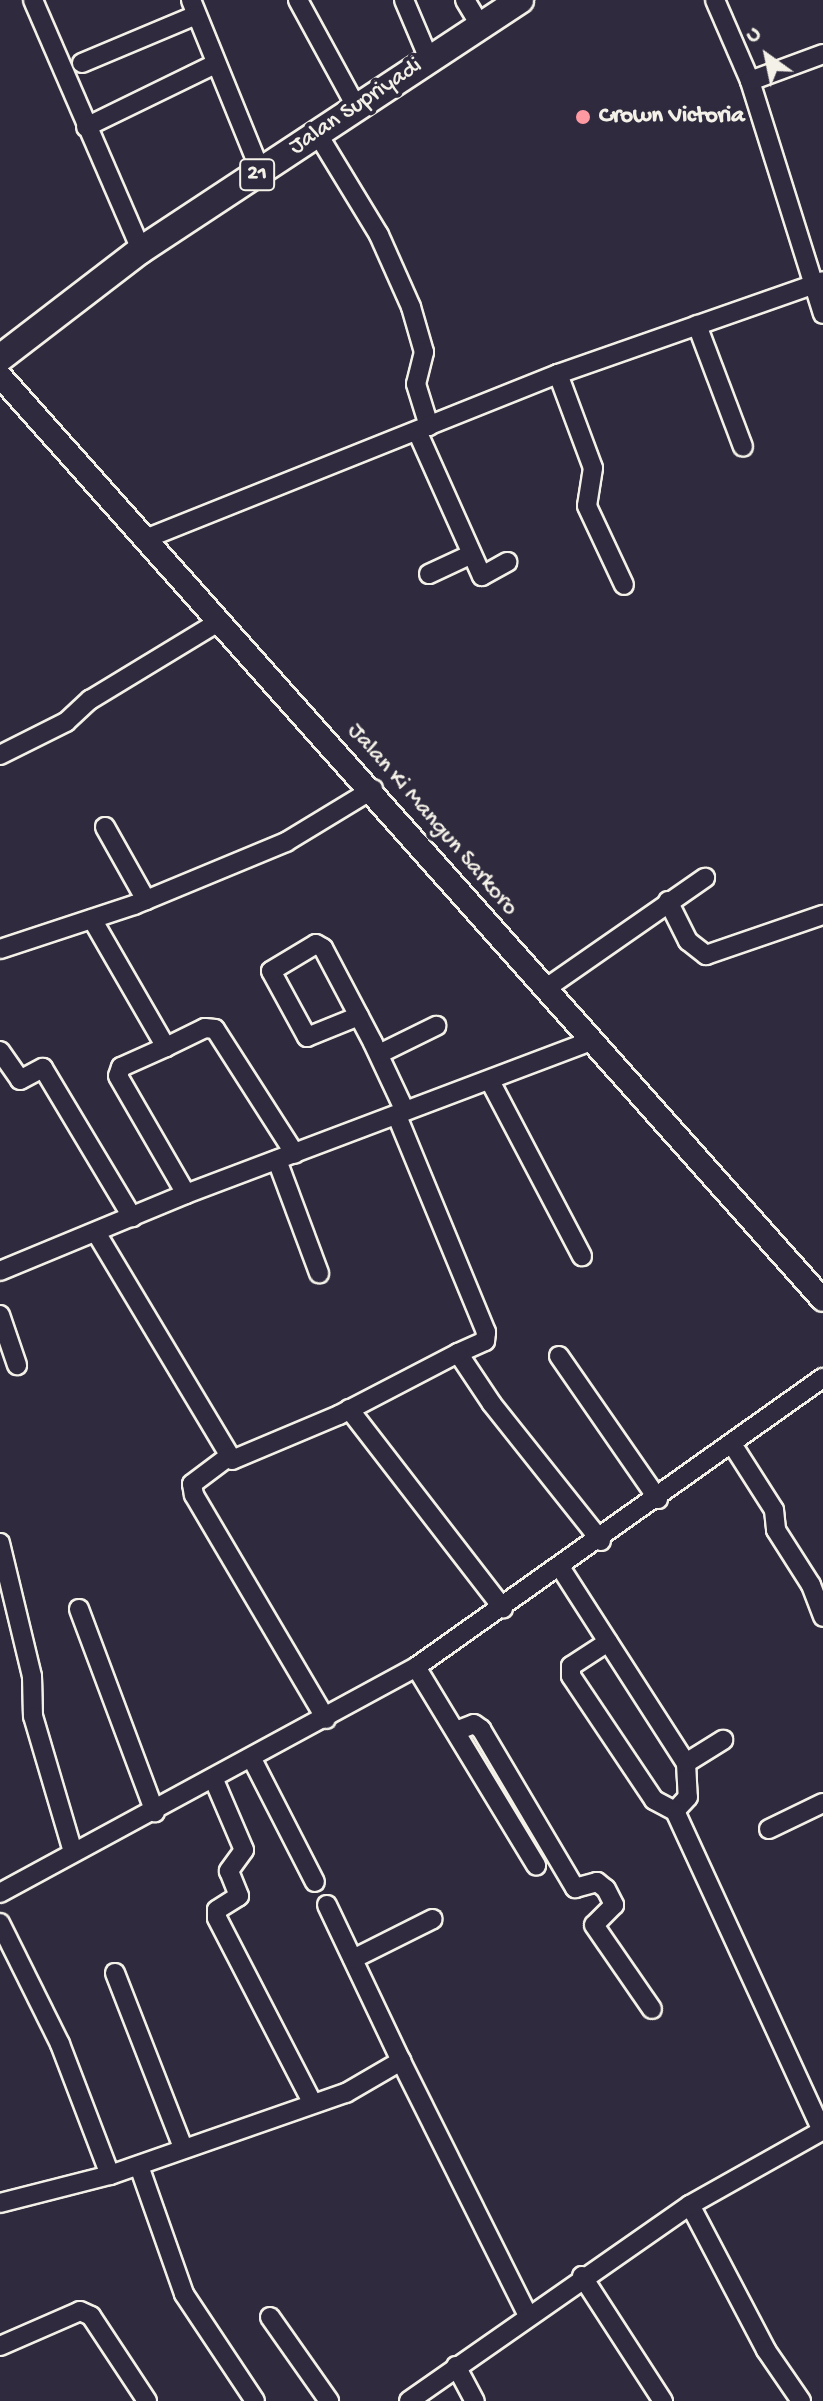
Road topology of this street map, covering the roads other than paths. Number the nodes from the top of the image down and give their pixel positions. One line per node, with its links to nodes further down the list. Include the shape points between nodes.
1 (33, 0): 12 (street)
2 (298, 0): 14 (street)
3 (404, 0): 10 (street)
4 (465, 0): 8 (street)
5 (520, 0): 8 (highway, Jalan Supriyadi / 21)
6 (715, 0): 13 (street)
7 (194, 8): 11 (street); 12 (street)
8 (480, 25): 10 (highway, Jalan Supriyadi / 21)
9 (823, 54): 13 (street)
10 (429, 59): 14 (highway, Jalan Supriyadi / 21)
11 (215, 64): 15 (street); 17 (street)
12 (71, 67): 15 (street)
13 (750, 81): 19 (street)
14 (357, 108): 16 (highway, Jalan Supriyadi / 21)
15 (86, 127): 18 (street)
16 (317, 133): 17 (highway, Jalan Supriyadi / 21); 25 (street, via 379,235 411,307 424,345 416,384)
17 (261, 172): 18 (highway, Jalan Supriyadi / 21)
18 (141, 250): 22 (highway, Jalan Supriyadi / 21)
19 (818, 283): 20 (street); 21 (street)
20 (823, 314)
21 (697, 325): 23 (street); 26 (street)
22 (0, 358)
23 (558, 374): 25 (street); 31 (street, via 593,468 587,506)
24 (0, 376): 27 (main road, Jalan Ki Mangun Sarkoro)
25 (423, 428): 27 (street); 28 (street)
26 (743, 447)
27 (145, 539): 32 (main road, Jalan Ki Mangun Sarkoro)
28 (472, 554): 29 (street, via 482,576); 30 (street)
29 (507, 562)
30 (429, 574)
31 (624, 585)
32 (220, 621): 33 (street, via 90,700 66,722); 34 (main road, Jalan Ki Mangun Sarkoro)
33 (0, 755)
34 (373, 789): 37 (street, via 286,842); 42 (main road, Jalan Ki Mangun Sarkoro)
35 (105, 827): 37 (street)
36 (705, 878): 38 (street)
37 (146, 900): 40 (street)
38 (668, 901): 39 (street, via 688,941 706,955); 42 (street)
39 (823, 915)
40 (92, 919): 41 (street); 46 (street)
41 (0, 949)
42 (545, 989): 45 (main road, Jalan Ki Mangun Sarkoro)
43 (359, 1016): 43 (street, via 307,1037 271,971 319,944); 48 (street)
44 (436, 1026): 48 (street)
45 (591, 1041): 49 (street); 58 (main road, Jalan Ki Mangun Sarkoro)
46 (166, 1047): 51 (street, via 205,1028 215,1029); 52 (street, via 121,1067 118,1076)
47 (0, 1051): 53 (street, via 20,1080 43,1068)
48 (379, 1054): 50 (street)
49 (490, 1081): 50 (street); 55 (street)
50 (401, 1114): 51 (street); 60 (street, via 486,1332 485,1341)
51 (286, 1157): 52 (street); 57 (street)
52 (186, 1194): 53 (street)
53 (132, 1217): 54 (street)
54 (97, 1234): 56 (street); 66 (street)
55 (582, 1256)
56 (1, 1270)
57 (319, 1273)
58 (823, 1300)
59 (0, 1315): 62 (street)
60 (458, 1353): 64 (street); 68 (street)
61 (559, 1356): 67 (street)
62 (17, 1365)
63 (823, 1378): 65 (street)
64 (349, 1409): 66 (street, via 239,1460); 71 (street)
65 (732, 1444): 67 (street); 73 (street, via 774,1510 776,1530 811,1585)
66 (228, 1457): 76 (street, via 192,1484 194,1495)
67 (658, 1499): 68 (street)
68 (601, 1541): 70 (street)
69 (0, 1543): 86 (street, via 33,1681 33,1716)
70 (560, 1567): 71 (street); 74 (street)
71 (503, 1608): 75 (street)
72 (79, 1609): 84 (street)
73 (823, 1617)
74 (608, 1642): 80 (street); 83 (street, via 569,1673 654,1800)
75 (416, 1667): 76 (street); 77 (street)
76 (326, 1719): 79 (street)
77 (456, 1731): 87 (street); 95 (street, via 474,1724 481,1729 575,1888 597,1882 606,1889 614,1905 594,1925)
78 (723, 1740): 80 (street)
79 (252, 1759): 81 (street); 88 (street)
80 (686, 1763): 83 (street, via 688,1797)
81 (214, 1780): 84 (street); 97 (street, via 244,1850 229,1871 239,1896 217,1910 217,1918)
82 (823, 1803): 85 (street)
83 (675, 1811): 98 (street)
84 (155, 1812): 86 (street)
85 (769, 1829)
86 (73, 1852): 89 (street)
87 (536, 1865)
88 (315, 1882)
89 (0, 1893)
90 (327, 1905): 93 (street)
91 (433, 1919): 93 (street)
92 (0, 1923): 101 (street, via 60,2044)
93 (353, 1959): 96 (street)
94 (115, 1973): 99 (street)
95 (652, 2009)
96 (401, 2061): 97 (street, via 346,2093); 105 (street)
97 (312, 2102): 99 (street)
98 (822, 2130): 103 (street)
99 (183, 2147): 100 (street)
100 (139, 2166): 101 (street); 110 (street, via 184,2294)
101 (110, 2175): 102 (street)
102 (0, 2203)
103 (690, 2205): 104 (street); 115 (street, via 766,2350)
104 (582, 2276): 105 (street); 114 (street)
105 (527, 2314): 108 (street)
106 (270, 2317): 111 (street)
107 (0, 2346): 109 (street, via 80,2311 91,2316)
108 (456, 2366): 112 (street); 113 (street)
109 (147, 2401)
110 (255, 2401)
111 (329, 2401)
112 (409, 2401)
113 (475, 2401)
114 (663, 2401)
115 (801, 2401)

